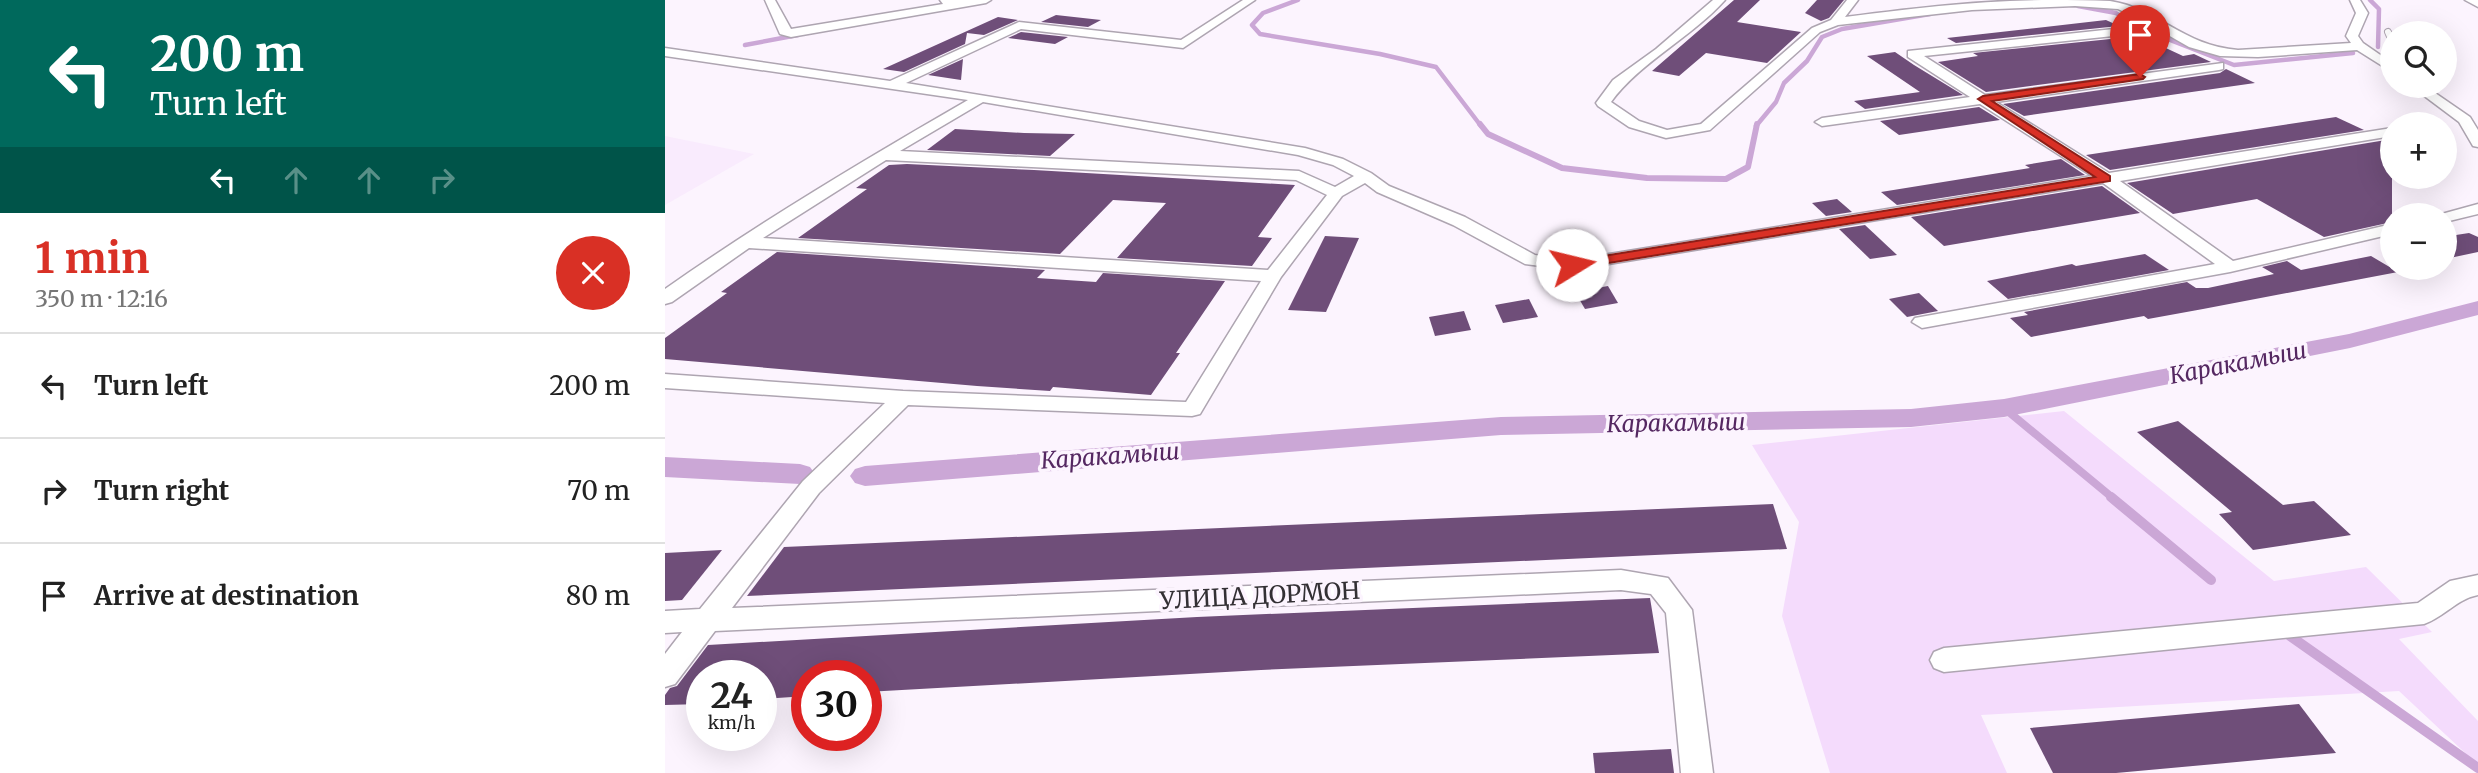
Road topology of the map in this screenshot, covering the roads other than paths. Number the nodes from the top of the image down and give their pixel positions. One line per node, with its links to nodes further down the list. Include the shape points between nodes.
1 (769, 0): 8 (street, via 784,32 791,33)
2 (986, 0): 8 (street)
3 (1250, 0): 16 (street, via 1183,44 1020,24)
4 (1720, 0): 10 (street, via 1618,83 1603,103 1634,124 1666,134 1705,127 1816,30)
5 (1853, 0): 10 (street)
6 (2355, 0): 12 (street, via 2362,13 2352,36)
7 (2470, 0): 9 (street)
8 (949, 3)
9 (2478, 4)
10 (1835, 22): 11 (street, via 1966,3 2070,1 2112,4)
11 (2159, 28): 12 (street, via 2206,50); 19 (street, via 1912,54)
12 (2359, 46): 14 (street)
13 (665, 52): 16 (street)
14 (2380, 60)
15 (2219, 66): 19 (street)
16 (891, 85): 17 (street)
17 (981, 98): 25 (street); 26 (street, via 1300,151)
18 (2434, 98): 20 (street)
19 (1983, 99): 22 (street); 27 (street)
20 (2465, 120): 21 (street); 24 (street)
21 (2457, 121)
22 (1822, 122)
23 (2380, 134): 27 (street)
24 (2478, 143)
25 (881, 155): 28 (street, via 1299,176); 32 (street)
26 (1366, 176): 27 (street, via 1383,189 1531,260 1572,265); 28 (street)
27 (2106, 178): 33 (street)
28 (1336, 193): 34 (street)
29 (2478, 209): 30 (street)
30 (2457, 214)
31 (2380, 232): 33 (street)
32 (742, 242): 34 (street); 35 (street)
33 (2230, 267): 36 (street)
34 (1273, 276): 38 (street, via 1192,408)
35 (665, 298)
36 (1922, 322)
37 (665, 381): 38 (street)
38 (903, 398): 40 (street, via 811,487)
39 (2478, 585): 42 (street, via 2459,588 2424,613)
40 (707, 621): 41 (street, УЛИЦА ДОРМОН); 43 (street); 44 (street, УЛИЦА ДОРМОН, via 1621,580 1659,584 1679,610)
41 (665, 622)
42 (1944, 660)
43 (665, 675)
44 (1697, 773)

